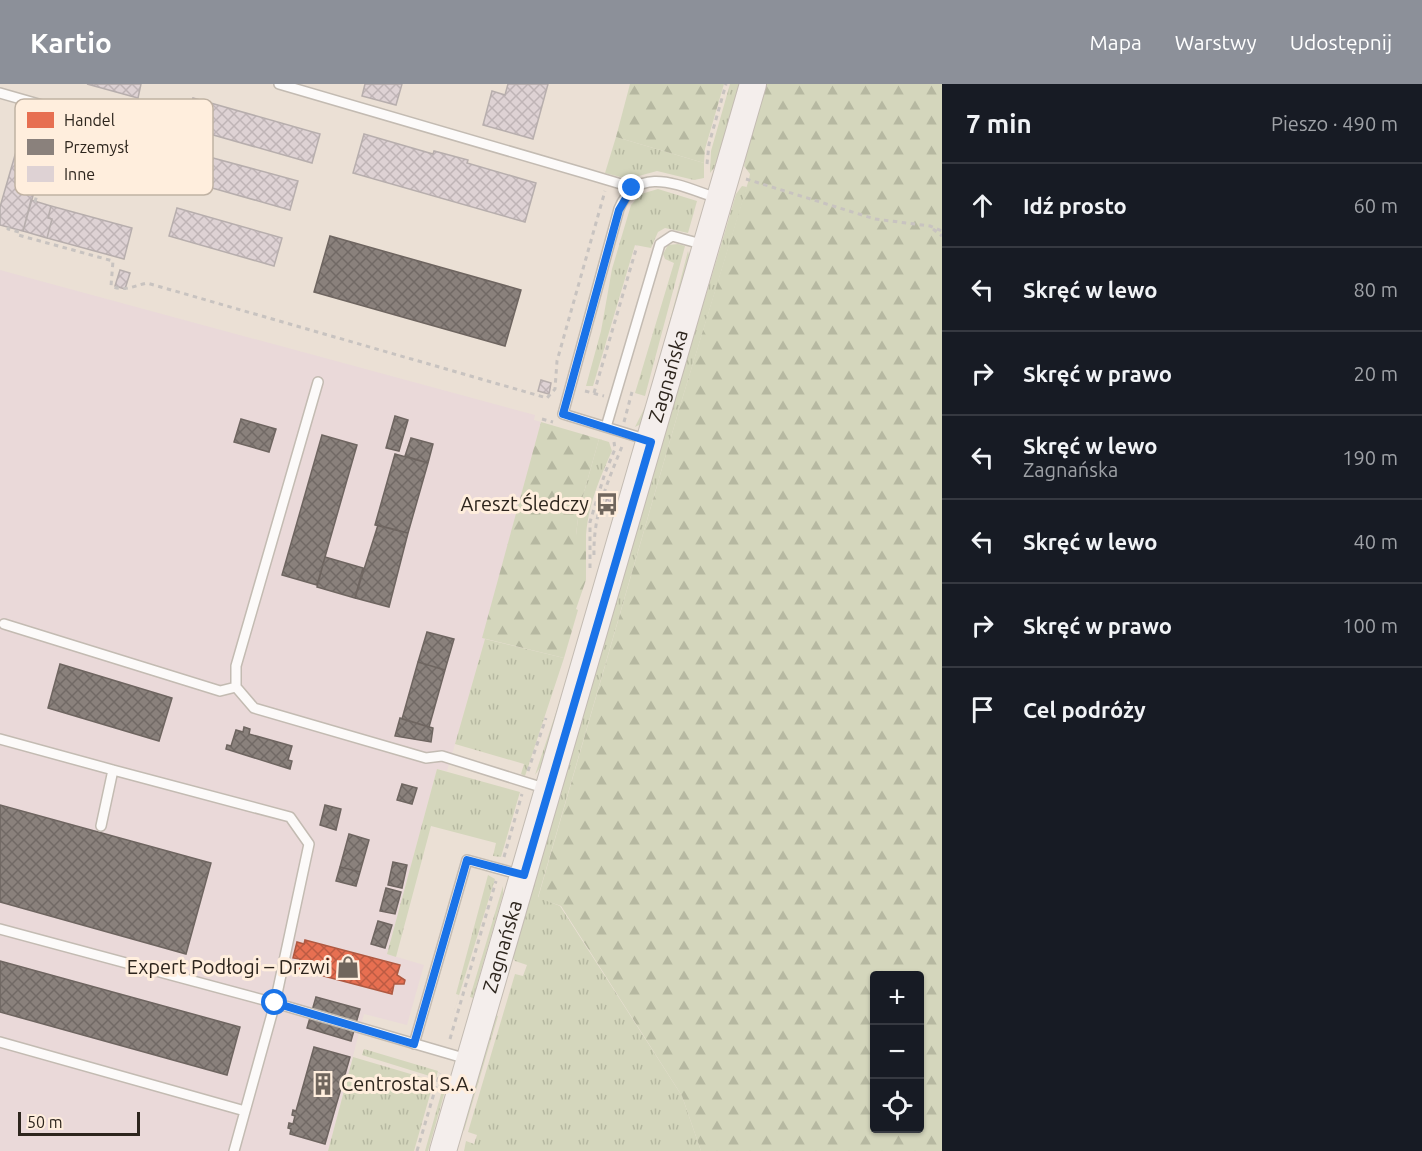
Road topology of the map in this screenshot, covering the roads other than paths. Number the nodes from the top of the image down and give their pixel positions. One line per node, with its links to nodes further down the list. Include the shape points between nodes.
1 (279, 84): 5 (lane, via 608,180)
2 (753, 84): 6 (street, Zagnańska, via 717,172)
3 (0, 93): 4 (lane)
4 (18, 99)
5 (630, 190): 6 (lane, via 658,181); 9 (lane, via 619,210 563,414)
6 (720, 198): 7 (street, Zagnańska)
7 (706, 245): 9 (lane, via 672,236 660,244); 10 (street, Zagnańska)
8 (318, 382): 12 (lane, via 236,666)
9 (606, 427): 10 (lane)
10 (651, 442): 15 (street, Zagnańska)
11 (4, 624): 12 (lane, via 220,691)
12 (236, 687): 15 (lane, via 254,708 426,758 442,756)
13 (0, 739): 14 (lane)
14 (113, 770): 16 (lane); 19 (lane, via 290,817 309,844)
15 (549, 789): 17 (street, Zagnańska)
16 (101, 826)
17 (524, 875): 21 (lane, via 467,860); 22 (street, Zagnańska)
18 (0, 929): 19 (lane)
19 (275, 1003): 21 (lane); 23 (lane)
20 (0, 1042): 23 (lane)
21 (414, 1044): 22 (lane)
22 (469, 1060): 25 (street, Zagnańska)
23 (245, 1110): 24 (lane)
24 (234, 1151)
25 (444, 1151)

